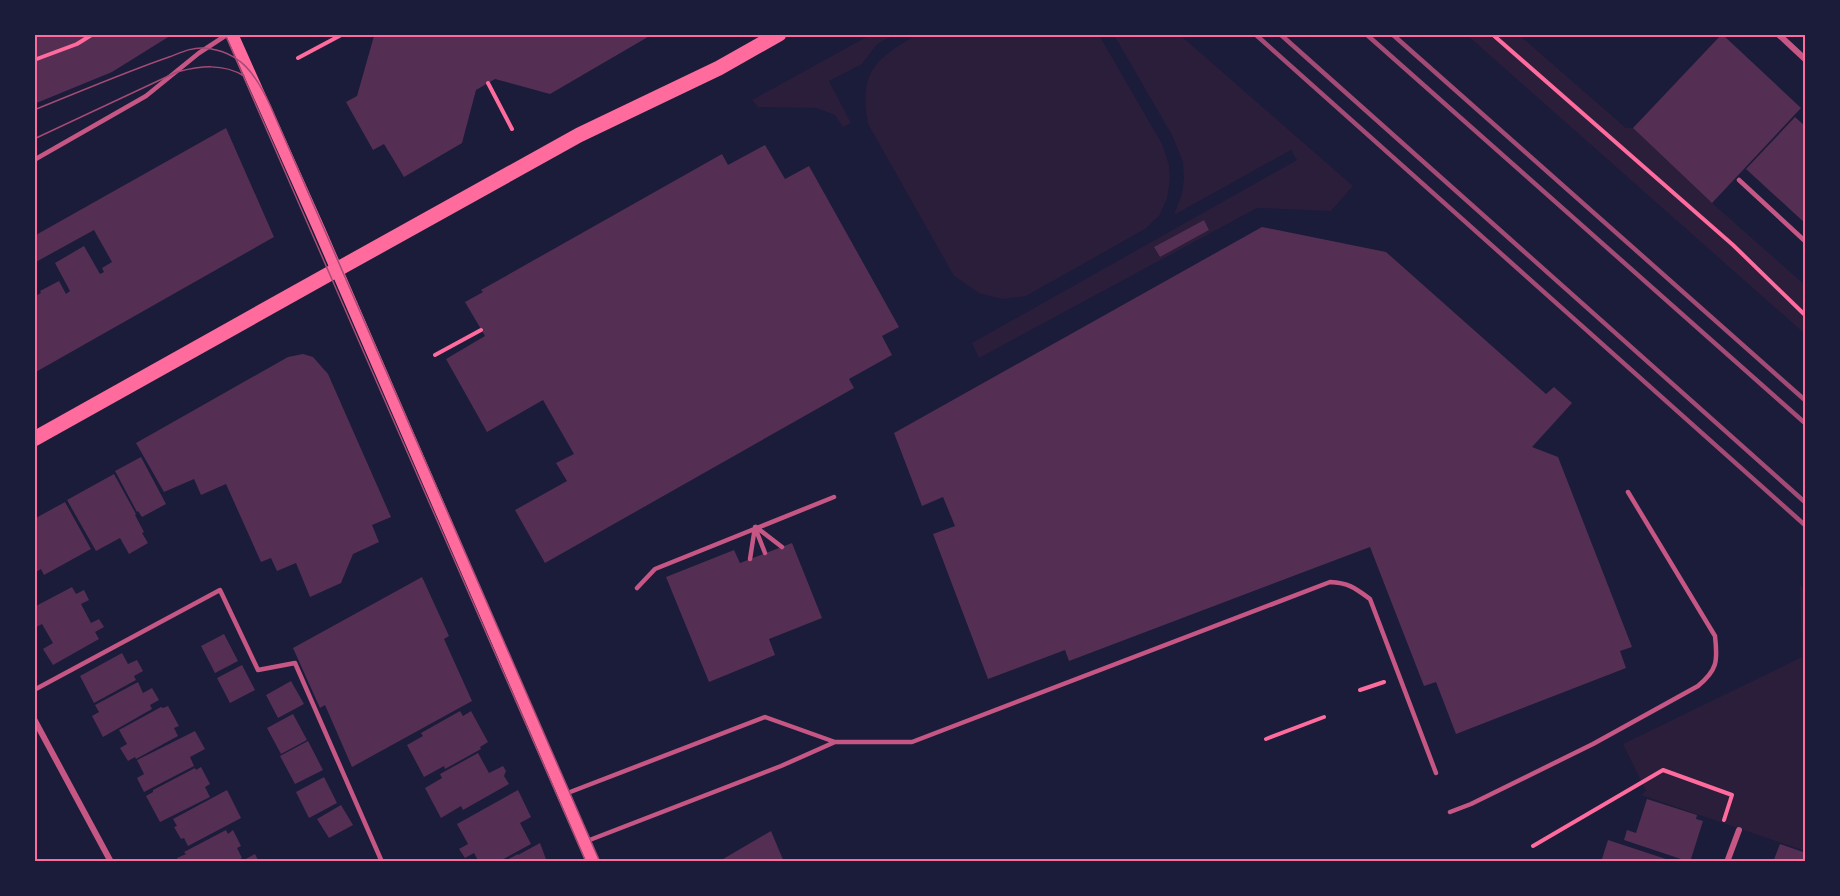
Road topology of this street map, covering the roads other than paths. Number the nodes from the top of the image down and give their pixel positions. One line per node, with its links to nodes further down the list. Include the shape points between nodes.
1 (230, 34): 5 (lane, via 199,53 146,96); 8 (main road)
2 (779, 34): 8 (main road, via 719,68 579,135)
3 (1778, 34): 4 (street)
4 (1806, 60)
5 (34, 160)
6 (1739, 180): 7 (lane)
7 (1806, 242)
8 (336, 269): 9 (main road); 21 (main road)
9 (34, 439)
10 (1628, 492): 22 (lane, via 1715,636 1718,656 1712,674 1698,686 1593,744)
11 (834, 496): 12 (lane)
12 (755, 527): 13 (lane); 14 (lane); 15 (lane); 16 (lane, via 655,569)
13 (783, 547)
14 (765, 553)
15 (750, 559)
16 (637, 588)
17 (34, 690): 26 (lane, via 220,590 258,670 295,663)
18 (34, 719): 25 (street)
19 (835, 742): 20 (lane, via 912,742 1330,582 1352,586 1370,599); 21 (lane, via 765,717); 24 (lane)
20 (1436, 774)
21 (563, 795): 24 (main road)
22 (1450, 812)
23 (1738, 830): 28 (street)
24 (584, 842): 27 (main road)
25 (111, 861)
26 (382, 861)
27 (593, 861)
28 (1727, 861)

